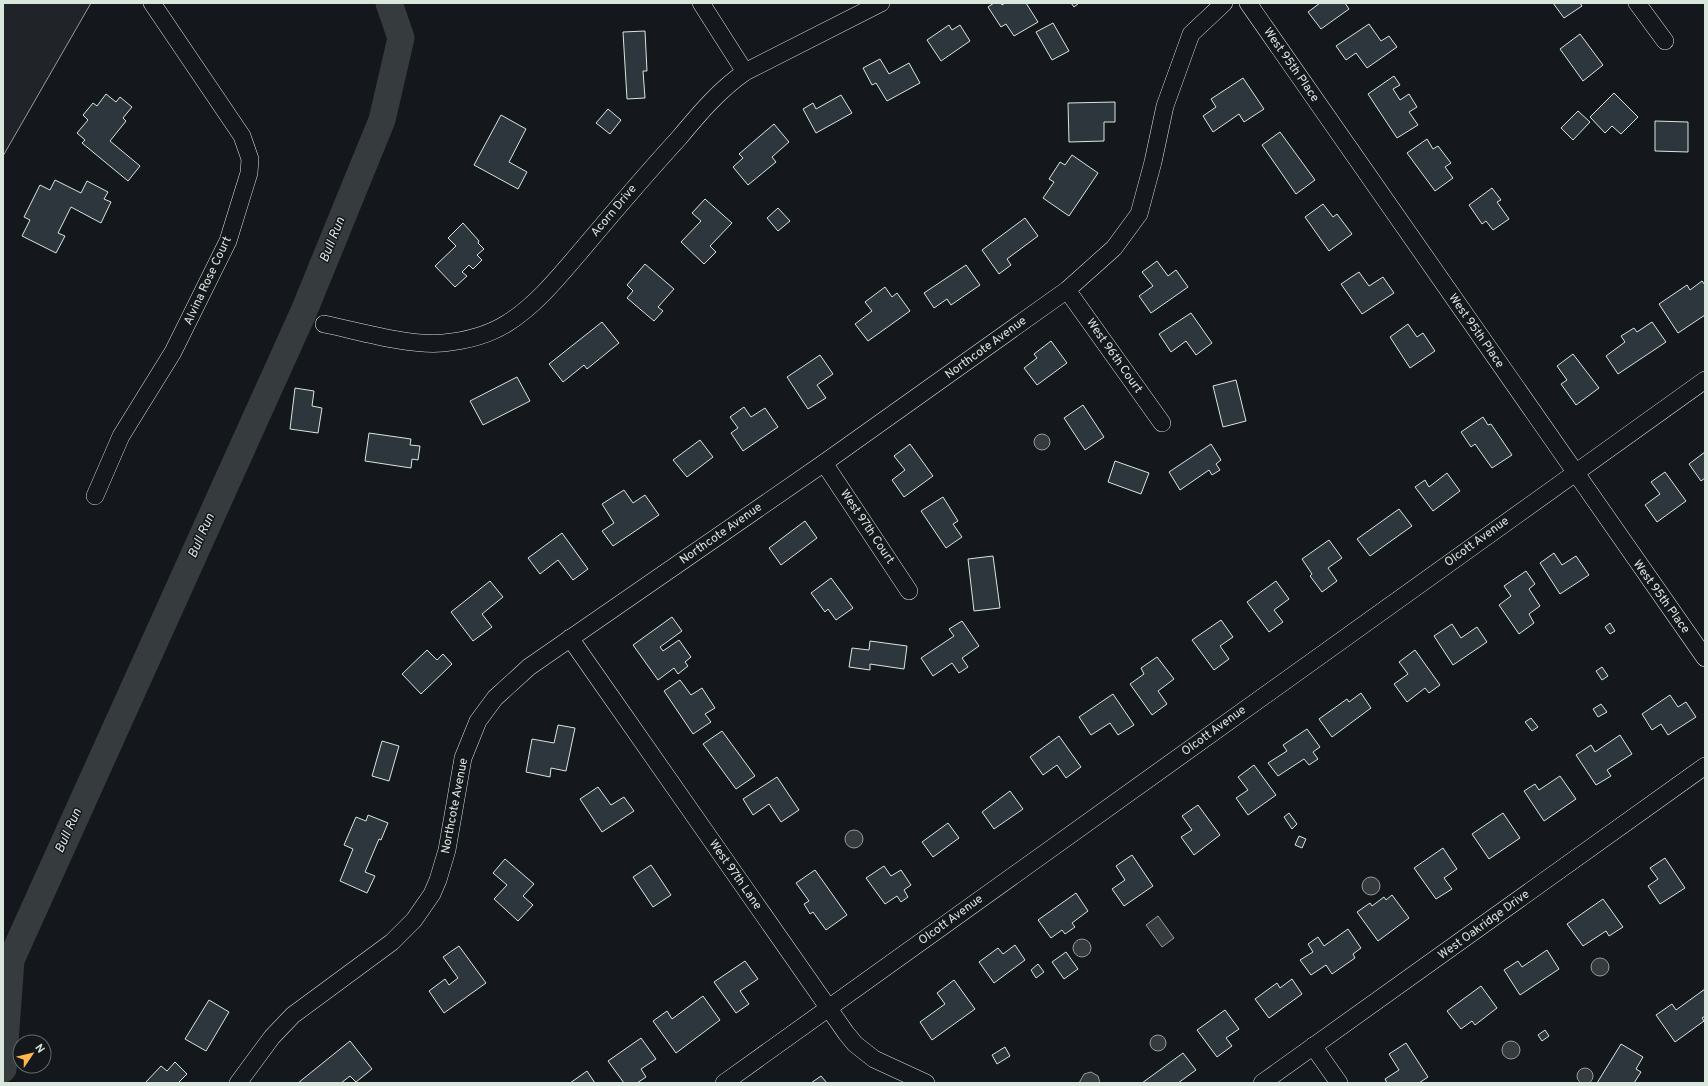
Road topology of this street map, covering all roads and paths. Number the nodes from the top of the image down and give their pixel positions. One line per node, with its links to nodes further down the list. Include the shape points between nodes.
1 (152, 3): 15 (street, Alvina Rose Court, via 242,136 250,159 249,173 228,241 176,346 121,436)
2 (701, 3): 8 (street)
3 (881, 3): 8 (street, Acorn Drive)
4 (1224, 3): 9 (street, Northcote Avenue, via 1191,34 1165,106 1139,214 1114,248)
5 (1248, 3): 14 (street, West 95th Place)
6 (1637, 3): 7 (street)
7 (1664, 41)
8 (745, 72): 10 (street, Acorn Drive, via 726,86 553,282 506,324 473,338 441,343 407,341)
9 (1067, 290): 12 (street, West 96th Court); 13 (street, Northcote Avenue)
10 (324, 324)
11 (1705, 380): 14 (street, Olcott Avenue)
12 (1162, 423)
13 (824, 463): 16 (street, West 97th Court); 17 (street, Northcote Avenue)
14 (1574, 472): 18 (street, West 95th Place); 20 (street, Olcott Avenue)
15 (95, 496)
16 (909, 590)
17 (570, 638): 20 (street, West 97th Lane); 22 (street, Northcote Avenue, via 505,687 478,721 463,758 441,873 432,894 414,920 392,942 293,1015 272,1037)
18 (1705, 658)
19 (1705, 766): 21 (street, West Oakridge Drive)
20 (828, 1008): 23 (street, Olcott Avenue); 24 (street, West 97th Lane, via 864,1053)
21 (1313, 1046): 25 (street, West Oakridge Drive); 26 (street)
22 (238, 1083)
23 (724, 1083)
24 (926, 1083)
25 (1262, 1083)
26 (1339, 1083)

